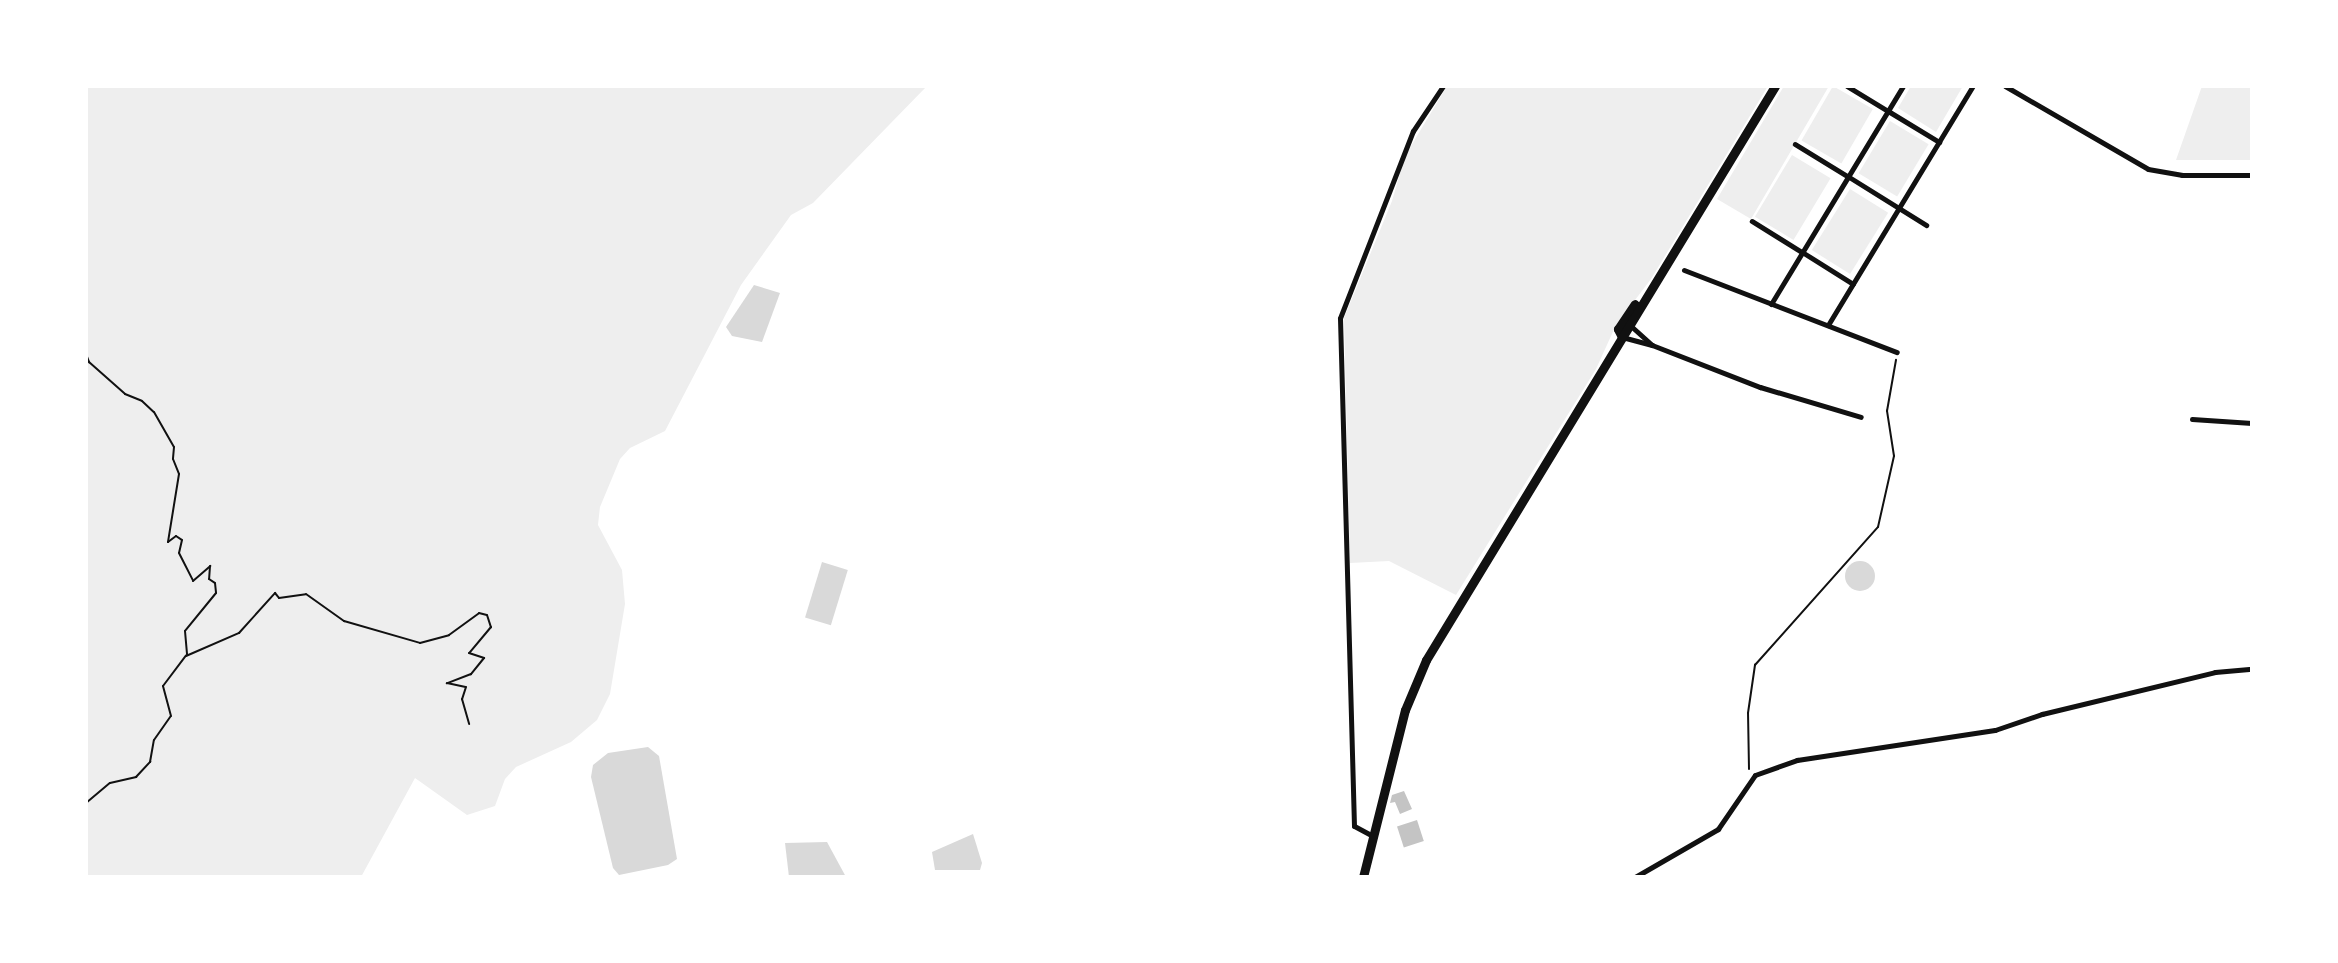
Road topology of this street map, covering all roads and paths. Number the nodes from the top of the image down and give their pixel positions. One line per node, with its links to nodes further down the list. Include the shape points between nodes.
1 (1443, 86): 34 (street, via 1409,141 1340,318 1354,826)
2 (1774, 86): 17 (main road)
3 (1847, 86): 7 (street)
4 (1903, 86): 7 (street)
5 (1973, 86): 8 (street)
6 (2006, 86): 10 (street, via 2148,169 2182,176)
7 (1888, 111): 8 (street); 11 (street)
8 (1939, 142): 12 (street)
9 (1795, 144): 11 (street)
10 (2252, 175)
11 (1849, 177): 12 (street); 15 (street)
12 (1899, 208): 14 (street); 18 (street)
13 (1752, 221): 15 (street)
14 (1926, 225)
15 (1802, 252): 18 (street); 19 (street)
16 (1684, 270): 19 (street)
17 (1653, 284): 20 (main road); 22 (main road, via 1625,318 1618,332)
18 (1853, 284): 21 (street)
19 (1771, 304): 21 (street)
20 (1629, 324): 22 (main road); 23 (street)
21 (1828, 325): 24 (street)
22 (1622, 337): 23 (street); 34 (main road, via 1426,660 1405,710)
23 (1652, 345): 26 (street, via 1760,387)
24 (1897, 352): 32 (path, via 1887,411 1894,456 1878,527 1755,665 1748,713)
25 (86, 354): 29 (path, via 125,394 153,412 174,447 179,474 168,541 176,536 182,540 179,553 193,581 210,566 209,579 215,583 216,593 185,631)
26 (1861, 417)
27 (2192, 419): 28 (street)
28 (2252, 423)
29 (186, 656): 31 (path, via 239,633 275,593 279,598 306,594 344,621 420,643 449,635 484,614 491,627 469,653 484,658 471,674 447,683 466,687 462,699); 33 (path, via 163,686 170,716 155,740 149,762 136,777 110,783)
30 (2252, 670): 32 (street, via 2215,672 1995,730 1827,752 1761,772)
31 (468, 724)
32 (1749, 781): 36 (street, via 1718,829)
33 (86, 803)
34 (1371, 835): 35 (main road)
35 (1363, 877)
36 (1635, 877)

